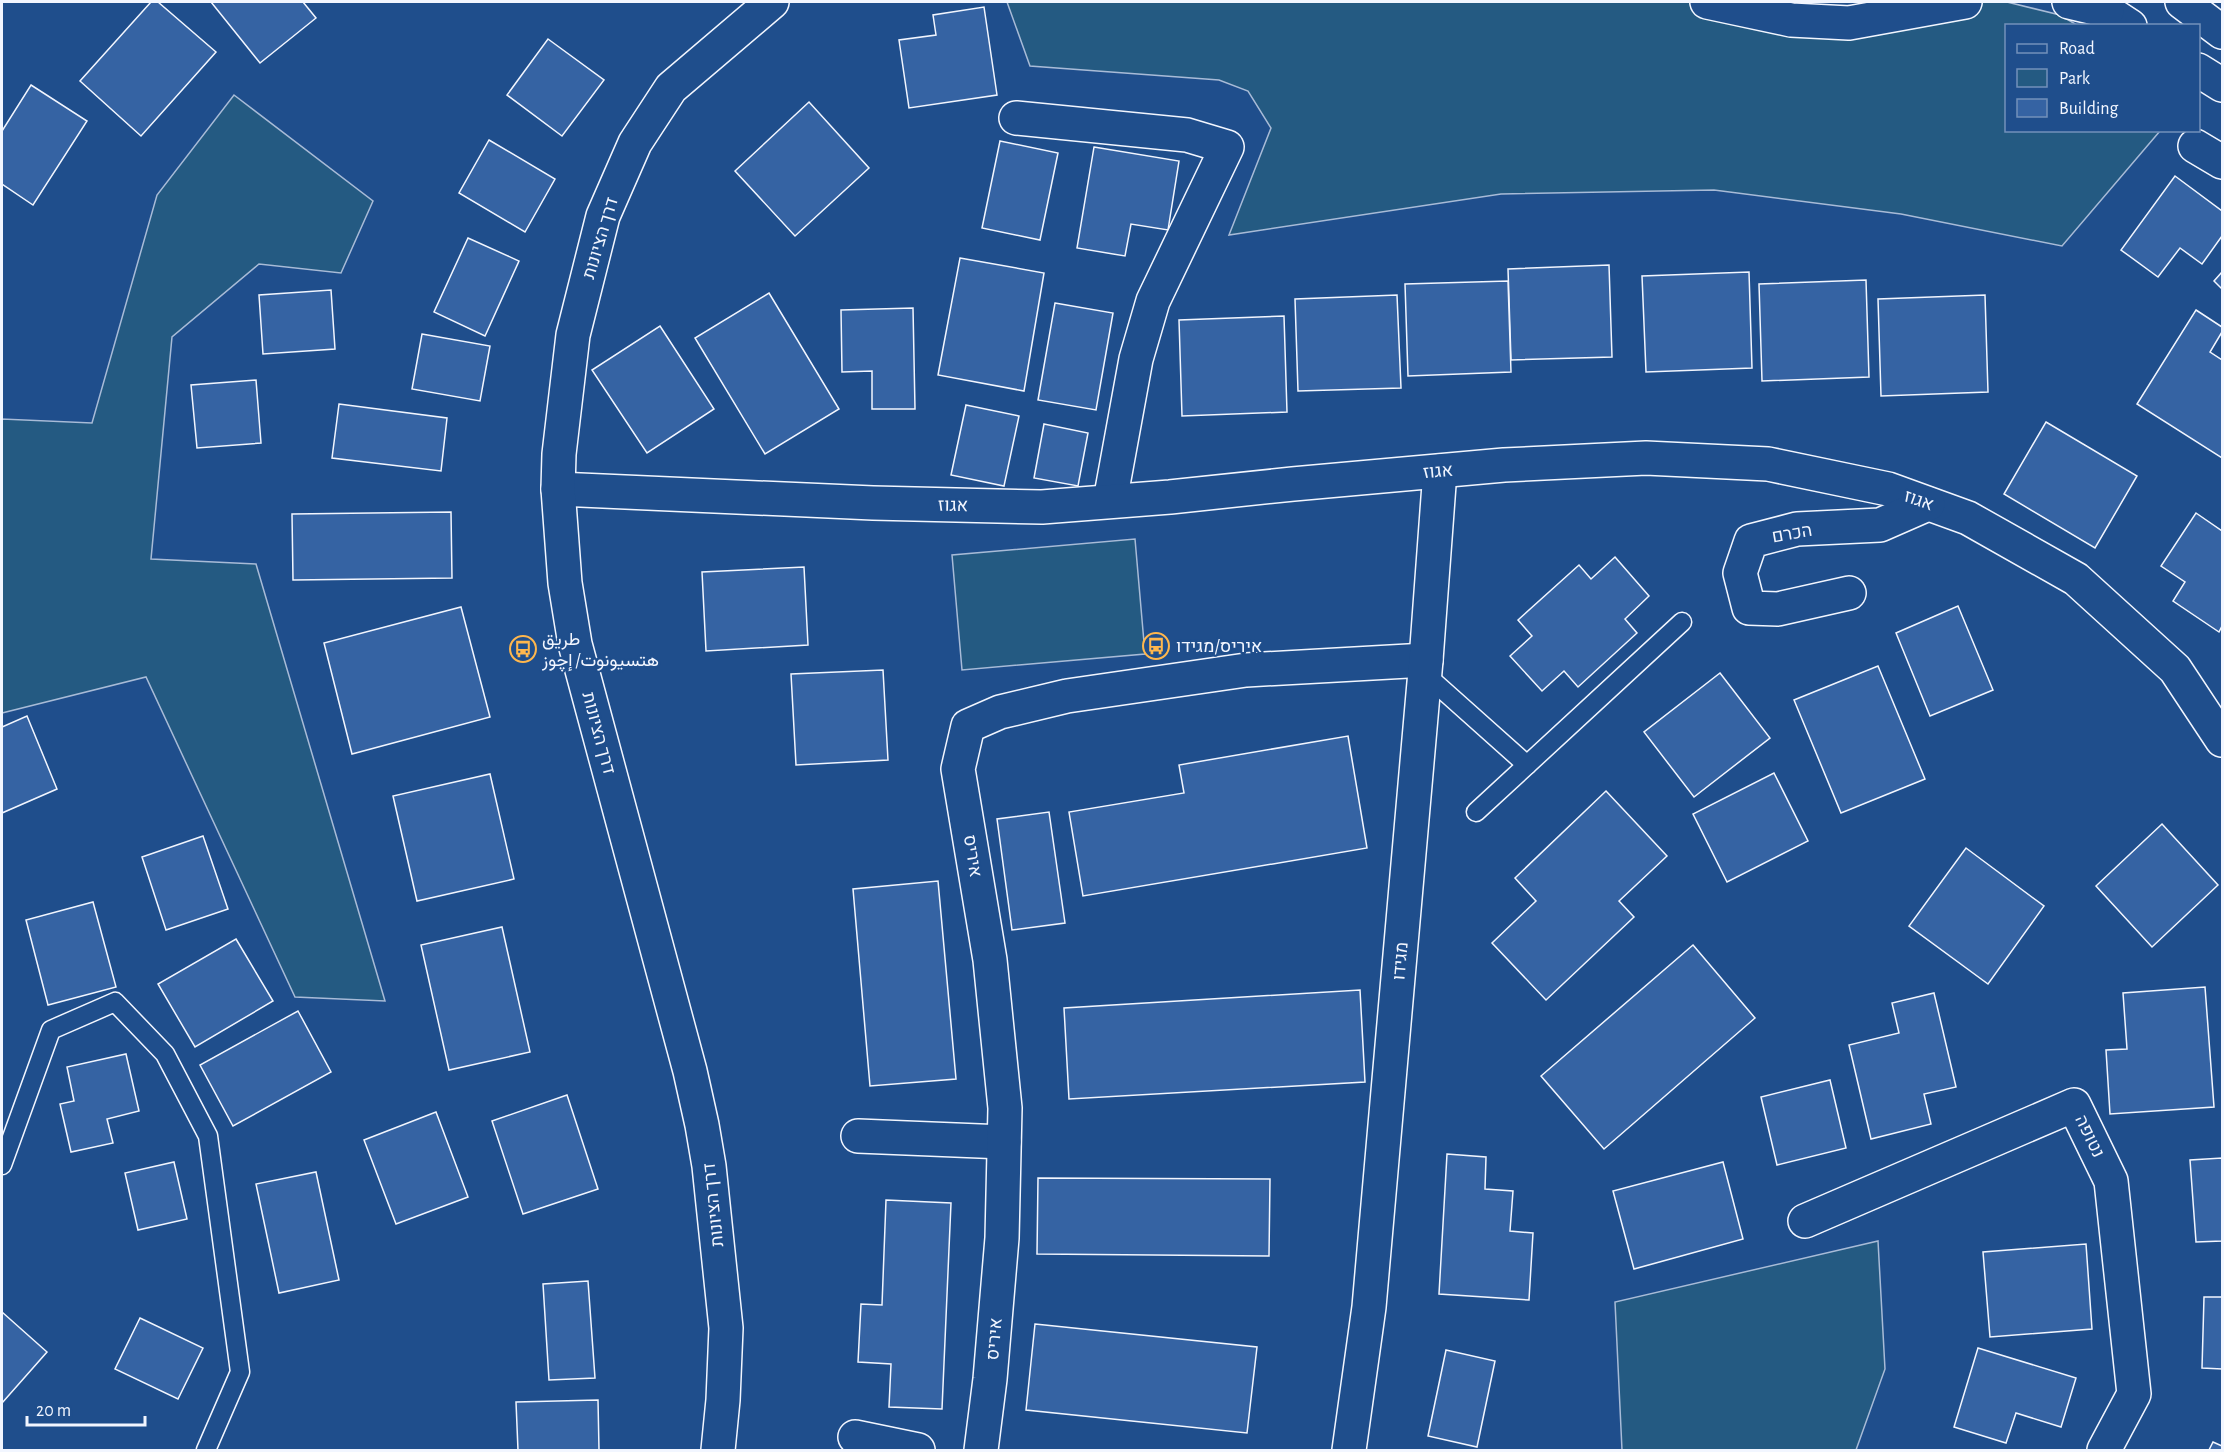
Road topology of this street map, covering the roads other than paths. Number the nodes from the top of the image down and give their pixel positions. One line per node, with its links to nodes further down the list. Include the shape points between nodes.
1 (772, 2): 14 (main road, דרך הציונות, via 671,88 635,143 603,216 573,335)
2 (1707, 2): 8 (main road)
3 (1879, 2): 8 (main road)
4 (1965, 2): 8 (main road, via 1848,23)
5 (2069, 2): 7 (main road)
6 (2182, 2): 9 (main road)
7 (2110, 13)
8 (1791, 20)
9 (2223, 32)
10 (2200, 70): 11 (main road)
11 (2223, 85)
12 (1017, 118): 15 (main road, via 1187,135 1227,147 1153,301 1137,359)
13 (1440, 471): 15 (main road, אגוז); 16 (main road, אגוז, via 1646,458 1768,464 1888,489); 19 (main road, מגידו)
14 (558, 489): 15 (main road, אגוז, via 1042,507); 29 (main road, דרך הציונות, via 565,584 575,644 687,1059 706,1145 726,1328)
15 (1110, 501)
16 (1928, 504): 17 (main road, הכרם, via 1880,525 1797,529 1750,541 1740,573 1749,608 1778,609); 20 (main road, אגוז, via 1968,518 2076,579 2175,669)
17 (1849, 593)
18 (1682, 622): 21 (lane)
19 (1426, 667): 21 (lane); 24 (main road, איריס, via 1246,670 1066,696 1000,712 968,726 958,769 990,960 1005,1108); 32 (main road, מגידו, via 1369,1307)
20 (2223, 740)
21 (1527, 765): 22 (lane)
22 (1476, 812)
23 (858, 1136): 24 (main road)
24 (1004, 1142): 31 (main road, איריס, via 1002,1238)
25 (2, 1165): 28 (lane, via 51,1030 115,1002 165,1054 208,1136 240,1372)
26 (1805, 1221): 33 (main road, נטופה, via 2074,1105 2111,1181 2134,1394)
27 (855, 1437): 30 (main road)
28 (206, 1450)
29 (718, 1450)
30 (918, 1450)
31 (981, 1450)
32 (1349, 1450)
33 (2104, 1450)

